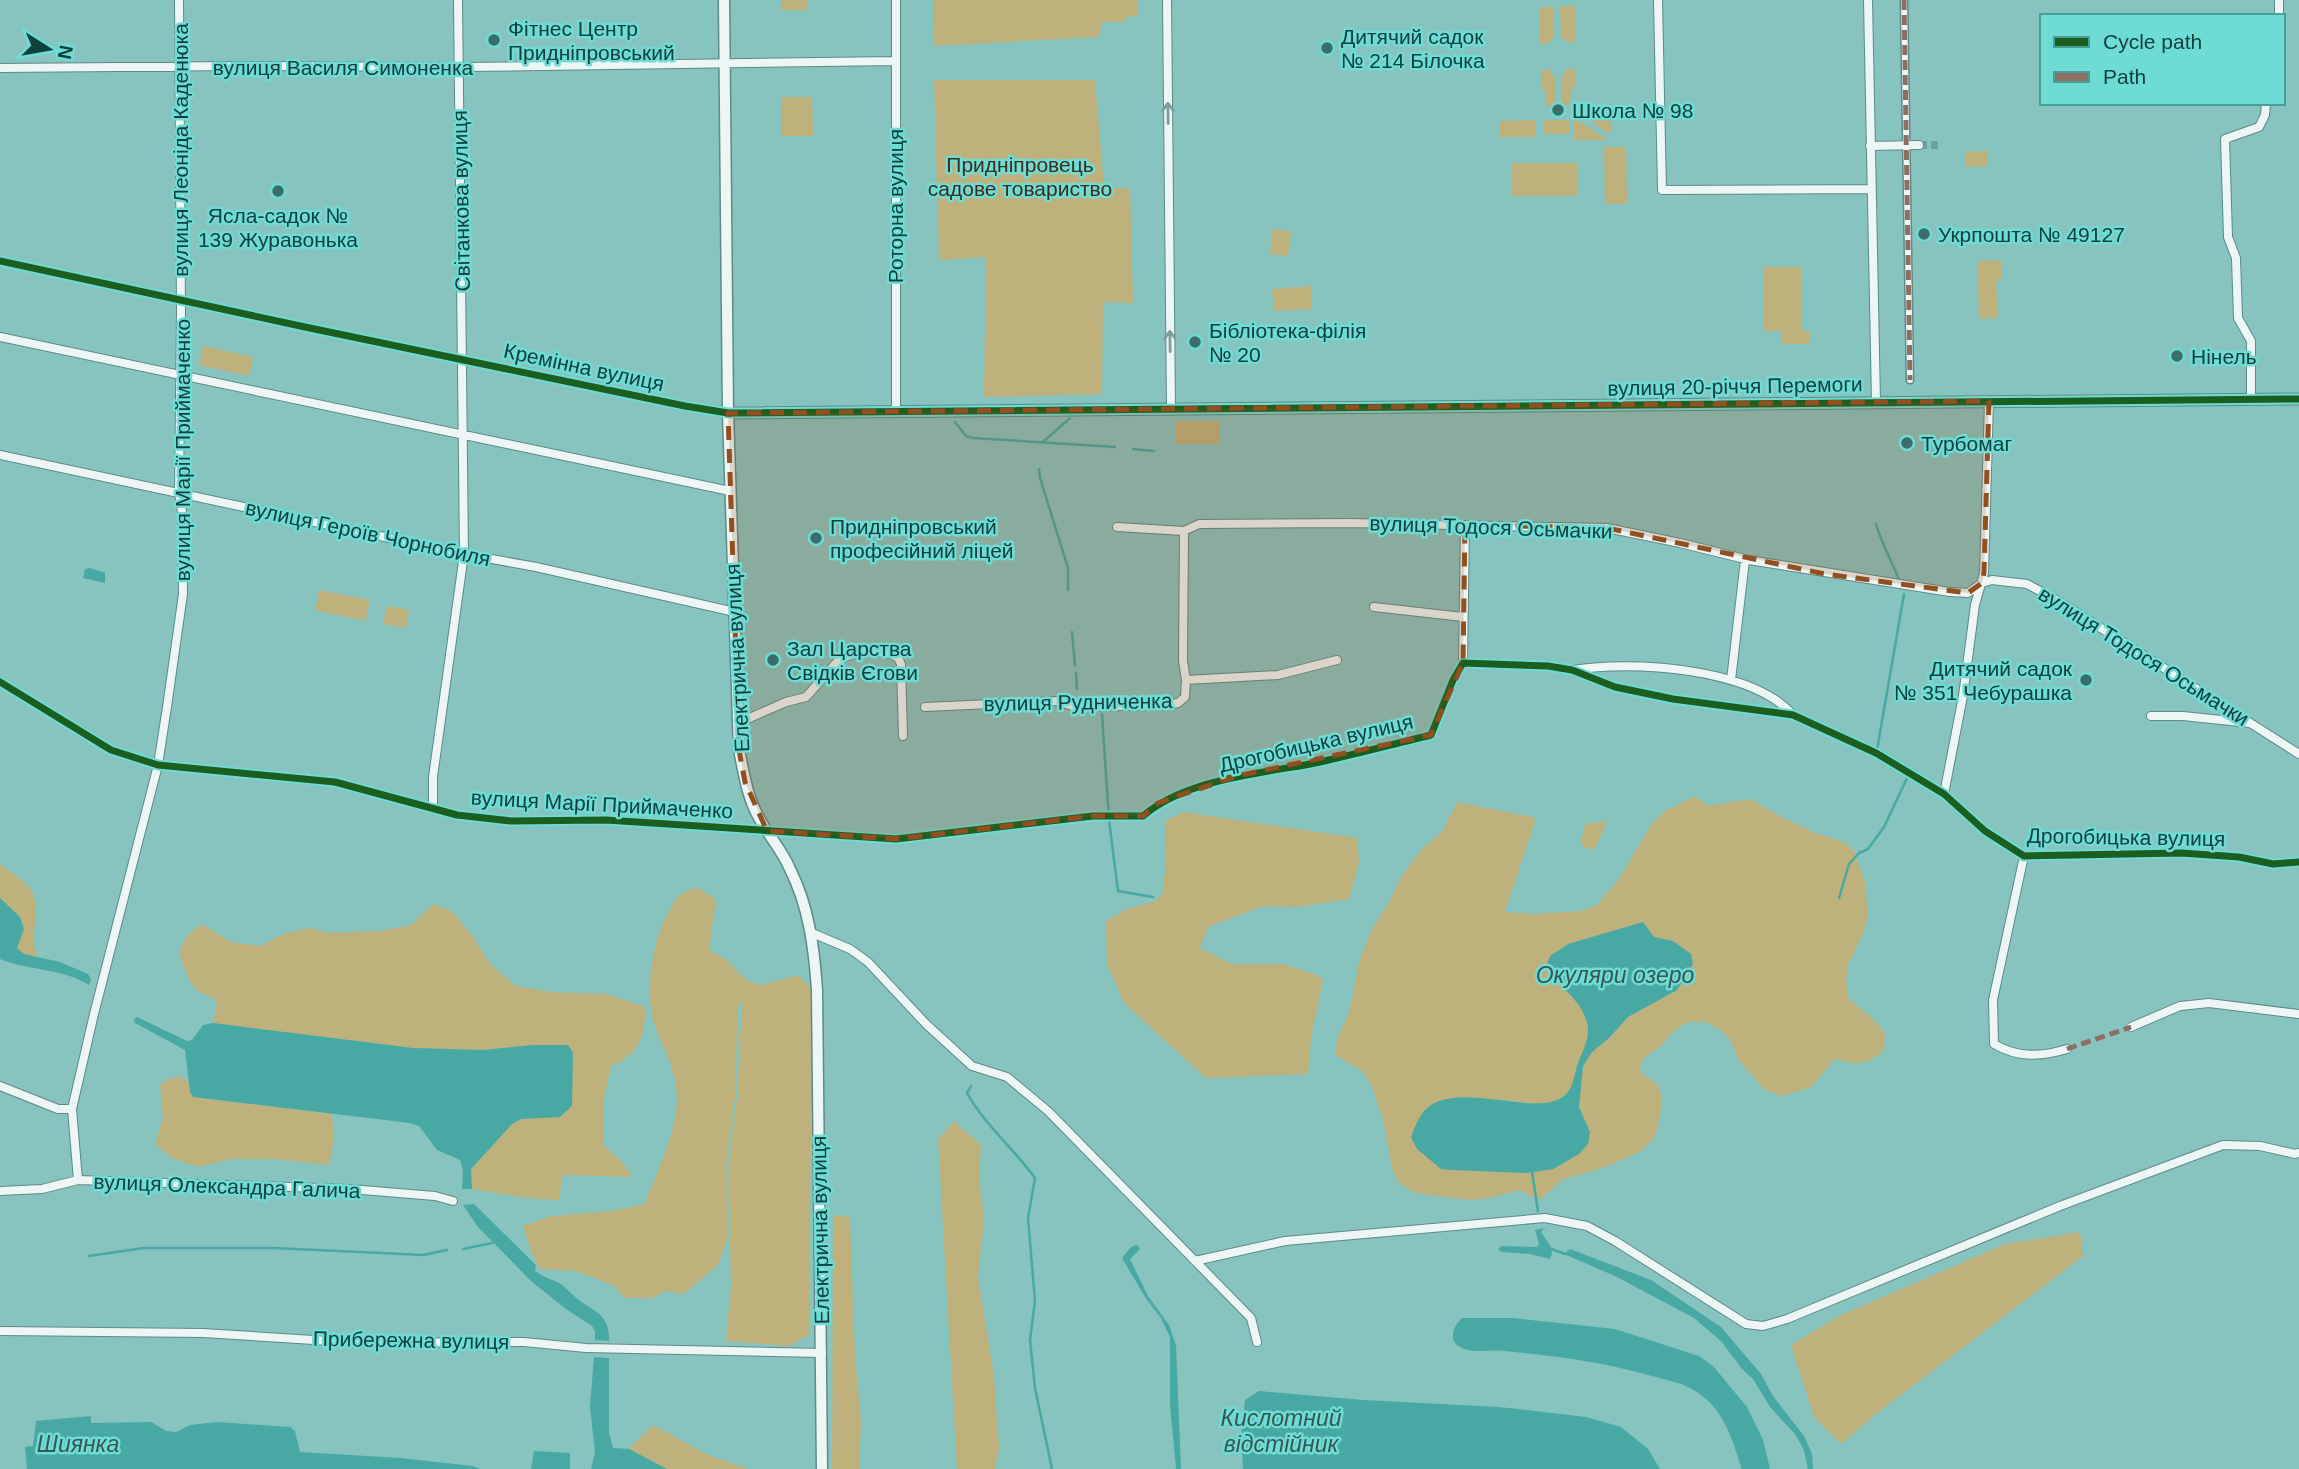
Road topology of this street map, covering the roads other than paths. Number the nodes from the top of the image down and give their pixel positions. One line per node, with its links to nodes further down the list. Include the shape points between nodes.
1 (179, 0): 11 (street, вулиця Леоніда Каденюка)
2 (458, 0): 12 (street, Світанкова вулиця)
3 (724, 0): 10 (street, Електрична вулиця)
4 (896, 0): 9 (street, Роторна вулиця)
5 (1167, 0): 29 (street, one-way to 5)
6 (1658, 0): 18 (street, via 1662,190)
7 (1868, 0): 17 (street)
8 (1903, 0): 15 (street)
9 (896, 61): 10 (street, вулиця Василя Симоненка); 30 (street, Роторна вулиця)
10 (725, 63): 12 (street, вулиця Василя Симоненка); 31 (street, Електрична вулиця)
11 (181, 67): 12 (street, вулиця Василя Симоненка); 13 (street, вулиця Василя Симоненка); 20 (street, вулиця Леоніда Каденюка)
12 (459, 67): 22 (street, Світанкова вулиця)
13 (0, 68)
14 (2266, 105): 25 (street, via 2259,127 2225,139 2228,237 2236,258 2238,318 2251,341)
15 (1906, 145): 16 (street); 17 (street); 24 (street)
16 (1919, 145)
17 (1870, 146): 18 (street)
18 (1871, 189): 28 (street)
19 (0, 261): 20 (street, Кремінна вулиця)
20 (181, 300): 22 (street, Кремінна вулиця); 23 (street, вулиця Марії Приймаченко)
21 (0, 337): 23 (street)
22 (463, 359): 31 (street, Кремінна вулиця); 32 (street, Світанкова вулиця)
23 (181, 373): 32 (street); 35 (street, вулиця Марії Приймаченко)
24 (1910, 380)
25 (2251, 399): 26 (street, вулиця 20-річчя Перемоги); 27 (street, вулиця 20-річчя Перемоги)
26 (2299, 399)
27 (1989, 401): 28 (street, вулиця 20-річчя Перемоги); 41 (street)
28 (1876, 402): 29 (street, вулиця 20-річчя Перемоги)
29 (1171, 409): 30 (street, Кремінна вулиця)
30 (896, 411): 31 (street, Кремінна вулиця)
31 (728, 413): 34 (street, Електрична вулиця)
32 (463, 434): 34 (street); 39 (street, Світанкова вулиця)
33 (0, 455): 35 (street, вулиця Героїв Чорнобиля)
34 (730, 491): 43 (street, Електрична вулиця)
35 (179, 492): 39 (street, вулиця Героїв Чорнобиля); 58 (street, вулиця Марії Приймаченко, via 183,594)
36 (1465, 525): 38 (street, вулиця Тодося Осьмачки, via 1216,523); 40 (street, вулиця Тодося Осьмачки, via 1607,528); 44 (street)
37 (1118, 527): 38 (street)
38 (1184, 531): 48 (street)
39 (464, 554): 43 (street, вулиця Героїв Чорнобиля); 60 (street, Світанкова вулиця, via 433,777)
40 (1745, 560): 41 (street, вулиця Тодося Осьмачки, via 1950,592 1968,593); 49 (street)
41 (1982, 583): 55 (street, вулиця Тодося Осьмачки, via 2027,584); 59 (street)
42 (1374, 607): 44 (street)
43 (735, 612): 54 (street, Електрична вулиця)
44 (1463, 618): 46 (street)
45 (1337, 660): 48 (street, вулиця Рудниченка, via 1278,674)
46 (1463, 663): 47 (street, Дрогобицька вулиця); 61 (street, Дрогобицька вулиця, via 1430,735 1306,765 1237,776 1158,803 1143,816 1093,816 896,839)
47 (1572, 670): 49 (street, Дрогобицька вулиця, via 1625,666); 52 (street, Дрогобицька вулиця, via 1615,687 1673,699)
48 (1186, 680): 51 (street, вулиця Рудниченка, via 1185,697 1167,705 1075,706 1058,701)
49 (1731, 680): 52 (street, Дрогобицька вулиця, via 1777,700)
50 (0, 682): 58 (street, вулиця Марії Приймаченко, via 111,750)
51 (925, 707)
52 (1793, 715): 59 (street, Дрогобицька вулиця, via 1876,753)
53 (2151, 716): 55 (street)
54 (738, 723): 56 (street, via 806,697 837,662 867,651 891,654 901,664); 61 (street, Електрична вулиця, via 745,782)
55 (2253, 723): 57 (street, вулиця Тодося Осьмачки)
56 (903, 736)
57 (2299, 754)
58 (158, 765): 60 (street, вулиця Марії Приймаченко, via 335,782); 69 (street, вулиця Марії Приймаченко)
59 (1944, 794): 62 (street, Дрогобицька вулиця, via 1985,831)
60 (433, 809): 61 (street, вулиця Марії Приймаченко, via 511,821 606,820)
61 (767, 831): 64 (street, Електрична вулиця, via 791,870)
62 (2024, 856): 63 (street, Дрогобицька вулиця, via 2181,853); 67 (street, Дрогобицька вулиця, via 1993,1000 1992,1037 2003,1049 2029,1056)
63 (2299, 863)
64 (812, 933): 74 (street, via 868,962 972,1066 1007,1077 1048,1111); 77 (street, Електрична вулиця, via 817,990)
65 (2299, 1014): 66 (street, via 2209,1003 2180,1006)
66 (2131, 1027)
67 (2067, 1049)
68 (0, 1086): 69 (street, via 58,1109)
69 (72, 1109): 71 (street, вулиця Марії Приймаченко)
70 (2299, 1153): 74 (street, via 2223,1145 1763,1326 1746,1324 1587,1226 1545,1218 1285,1241)
71 (78, 1180): 72 (street, вулиця Олександра Галича, via 42,1189); 73 (street, вулиця Олександра Галича, via 350,1189)
72 (0, 1191)
73 (453, 1201)
74 (1195, 1261): 76 (street, via 1251,1318)
75 (0, 1331): 77 (street, Прибережна вулиця)
76 (1257, 1342)
77 (822, 1353): 78 (street, Електрична вулиця)
78 (822, 1469)

